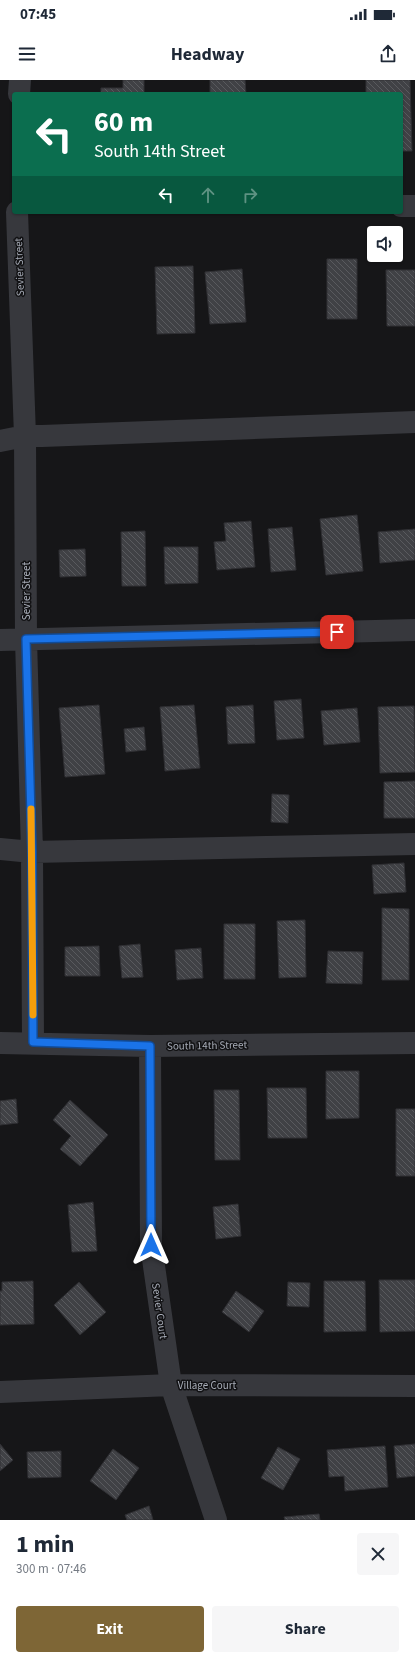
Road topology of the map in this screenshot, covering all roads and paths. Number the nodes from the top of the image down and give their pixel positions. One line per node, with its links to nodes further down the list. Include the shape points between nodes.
1 (20, 80): 2 (street)
2 (19, 92)
3 (403, 206): 4 (street)
4 (415, 206)
5 (12, 212): 6 (street)
6 (0, 213)
7 (17, 214): 9 (street, Sevier Street)
8 (415, 422): 9 (street)
9 (25, 436): 10 (street); 12 (street, Sevier Street)
10 (0, 441)
11 (415, 630): 12 (street)
12 (26, 639): 13 (street); 16 (street, Sevier Street)
13 (0, 640)
14 (415, 844): 16 (street)
15 (0, 849): 16 (street)
16 (32, 852): 17 (street, Sevier Street)
17 (33, 1042): 18 (street, South 14th Street); 20 (street, South 14th Street)
18 (0, 1043)
19 (415, 1043): 20 (street, South 14th Street)
20 (150, 1046): 21 (street, Sevier Court, via 151,1245)
21 (171, 1385): 22 (street, Village Court); 23 (street, Village Court); 24 (street, Sevier Court)
22 (415, 1386)
23 (0, 1392)
24 (216, 1520)

